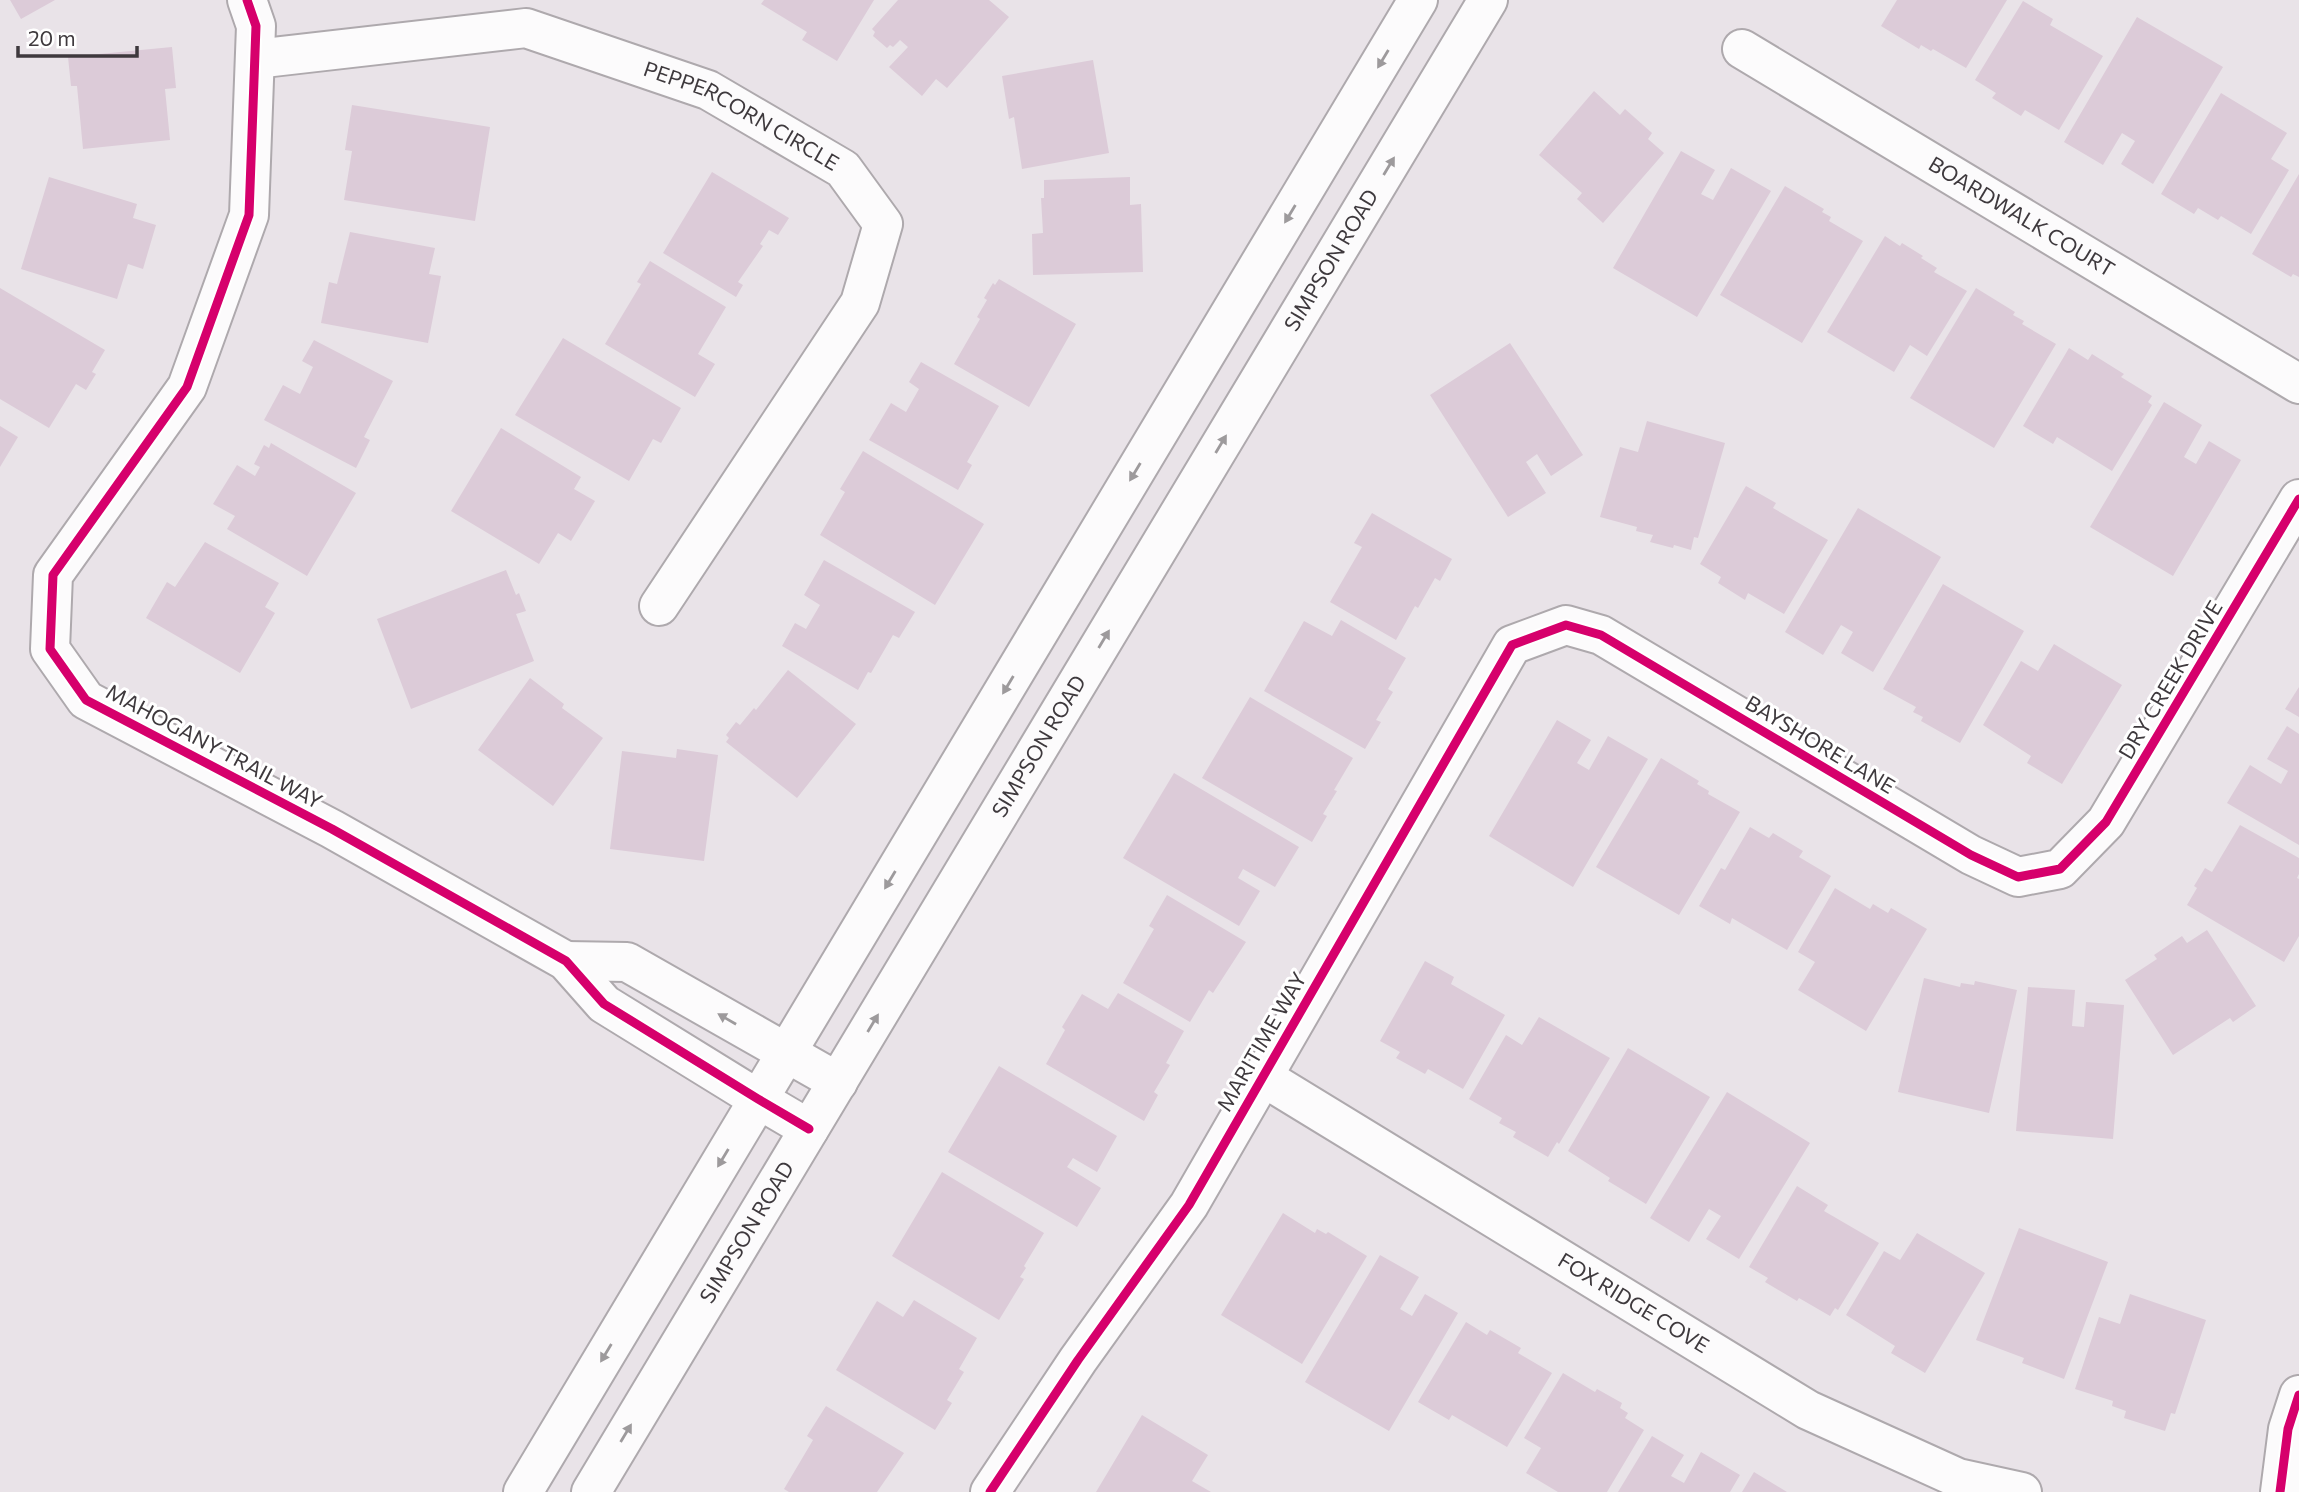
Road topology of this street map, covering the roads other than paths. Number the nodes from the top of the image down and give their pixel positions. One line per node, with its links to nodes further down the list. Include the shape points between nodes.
1 (247, 0): 5 (street, MAHOGANY TRAIL WAY, via 256,26)
2 (1418, 0): 12 (street, one-way to 12)
3 (1488, 0): 14 (street, SIMPSON ROAD, one-way to 3)
4 (1742, 49): 6 (street, BOARDWALK COURT)
5 (255, 59): 8 (street, PEPPERCORN CIRCLE, via 526,28 708,90 843,169 883,224 860,303); 11 (street, MAHOGANY TRAIL WAY, via 249,215 187,387 53,575 50,649 86,700 332,829)
6 (2299, 384)
7 (2299, 499): 10 (street, DRY CREEK DRIVE, via 2106,822)
8 (659, 607)
9 (1566, 625): 10 (street, BAYSHORE LANE, via 1601,635 1971,855 2018,877); 13 (street, MARITIME WAY, via 1512,645)
10 (2060, 869)
11 (566, 961): 12 (street, MAHOGANY TRAIL WAY, one-way to 11, via 627,962); 15 (street, MAHOGANY TRAIL WAY, via 604,1004)
12 (786, 1053): 14 (street, MAHOGANY TRAIL WAY); 15 (street)
13 (1262, 1077): 20 (street, MARITIME WAY, via 1189,1205); 21 (street, FOX RIDGE COVE, via 1808,1410 1958,1478)
14 (838, 1082): 16 (street, SIMPSON ROAD)
15 (758, 1099): 16 (street, MAHOGANY TRAIL WAY); 18 (street, one-way to 18)
16 (810, 1129): 19 (street, SIMPSON ROAD, one-way to 16)
17 (2299, 1395): 22 (street, via 2288,1429)
18 (523, 1492)
19 (591, 1492)
20 (990, 1492)
21 (2022, 1492)
22 (2280, 1492)

